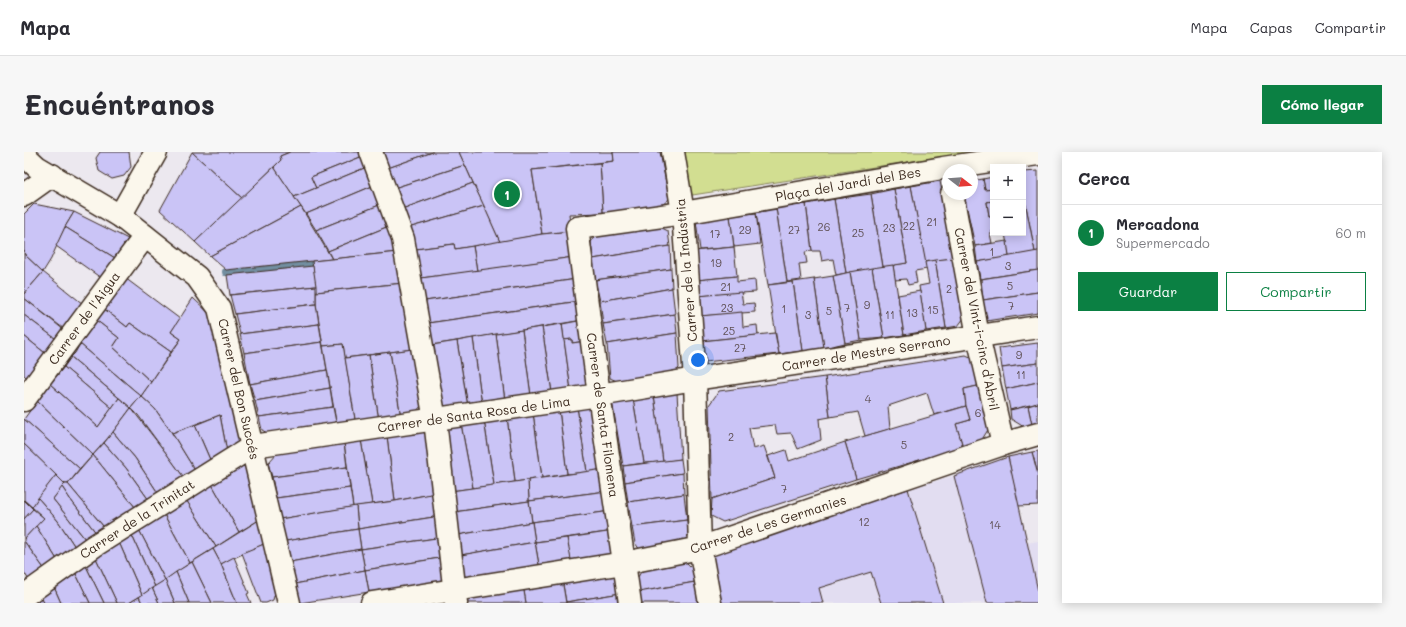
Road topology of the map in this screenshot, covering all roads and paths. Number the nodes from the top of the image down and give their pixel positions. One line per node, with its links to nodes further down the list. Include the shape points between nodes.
1 (156, 152): 12 (street)
2 (371, 152): 20 (street, via 403,238)
3 (673, 152): 11 (street, Carrer de la Indústria)
4 (1038, 154): 6 (street, Plaça del Jardí del Bes)
5 (24, 155): 8 (street, Carrer del Bon Succés, via 37,167)
6 (978, 165)
7 (942, 171): 11 (street, Plaça del Jardí del Bes)
8 (52, 175): 9 (street); 12 (street, Carrer del Bon Succés)
9 (24, 195)
10 (953, 200): 16 (street, Carrer del Vint-i-cinc d'Abril)
11 (683, 213): 13 (street, Plaça del Jardí del Bes); 17 (street, Carrer de la Indústria)
12 (120, 216): 14 (street, Carrer del Bon Succés)
13 (577, 228): 18 (street, Carrer de Santa Filomena)
14 (145, 236): 19 (street, Carrer de l'Aigua); 23 (street, Carrer del Bon Succés, via 197,277 219,308)
15 (1038, 327): 16 (street, Carrer de Mestre Serrano)
16 (978, 336): 17 (street, Carrer de Mestre Serrano); 22 (street, Carrer del Vint-i-cinc d'Abril)
17 (695, 379): 18 (street, Carrer de Santa Rosa de Lima); 24 (street, Carrer de la Indústria)
18 (599, 396): 20 (street, Carrer de Santa Rosa de Lima); 25 (street, Carrer de Santa Filomena)
19 (24, 400)
20 (435, 420): 23 (street, Carrer de Santa Rosa de Lima); 27 (street)
21 (1038, 434): 22 (street, Carrer de Les Germanies)
22 (1003, 444): 24 (street, Carrer de Les Germanies)
23 (253, 446): 26 (street, Carrer de la Trinitat, via 94,546); 28 (street, Carrer del Bon Succés)
24 (700, 548): 25 (street, Carrer de Les Germanies); 31 (street, Carrer de la Indústria)
25 (624, 563): 27 (street, Carrer de Les Germanies); 30 (street, Carrer de Santa Filomena)
26 (24, 596)
27 (455, 596): 29 (street, Carrer de Les Germanies)
28 (286, 602)
29 (372, 603)
30 (630, 603)
31 (710, 603)

